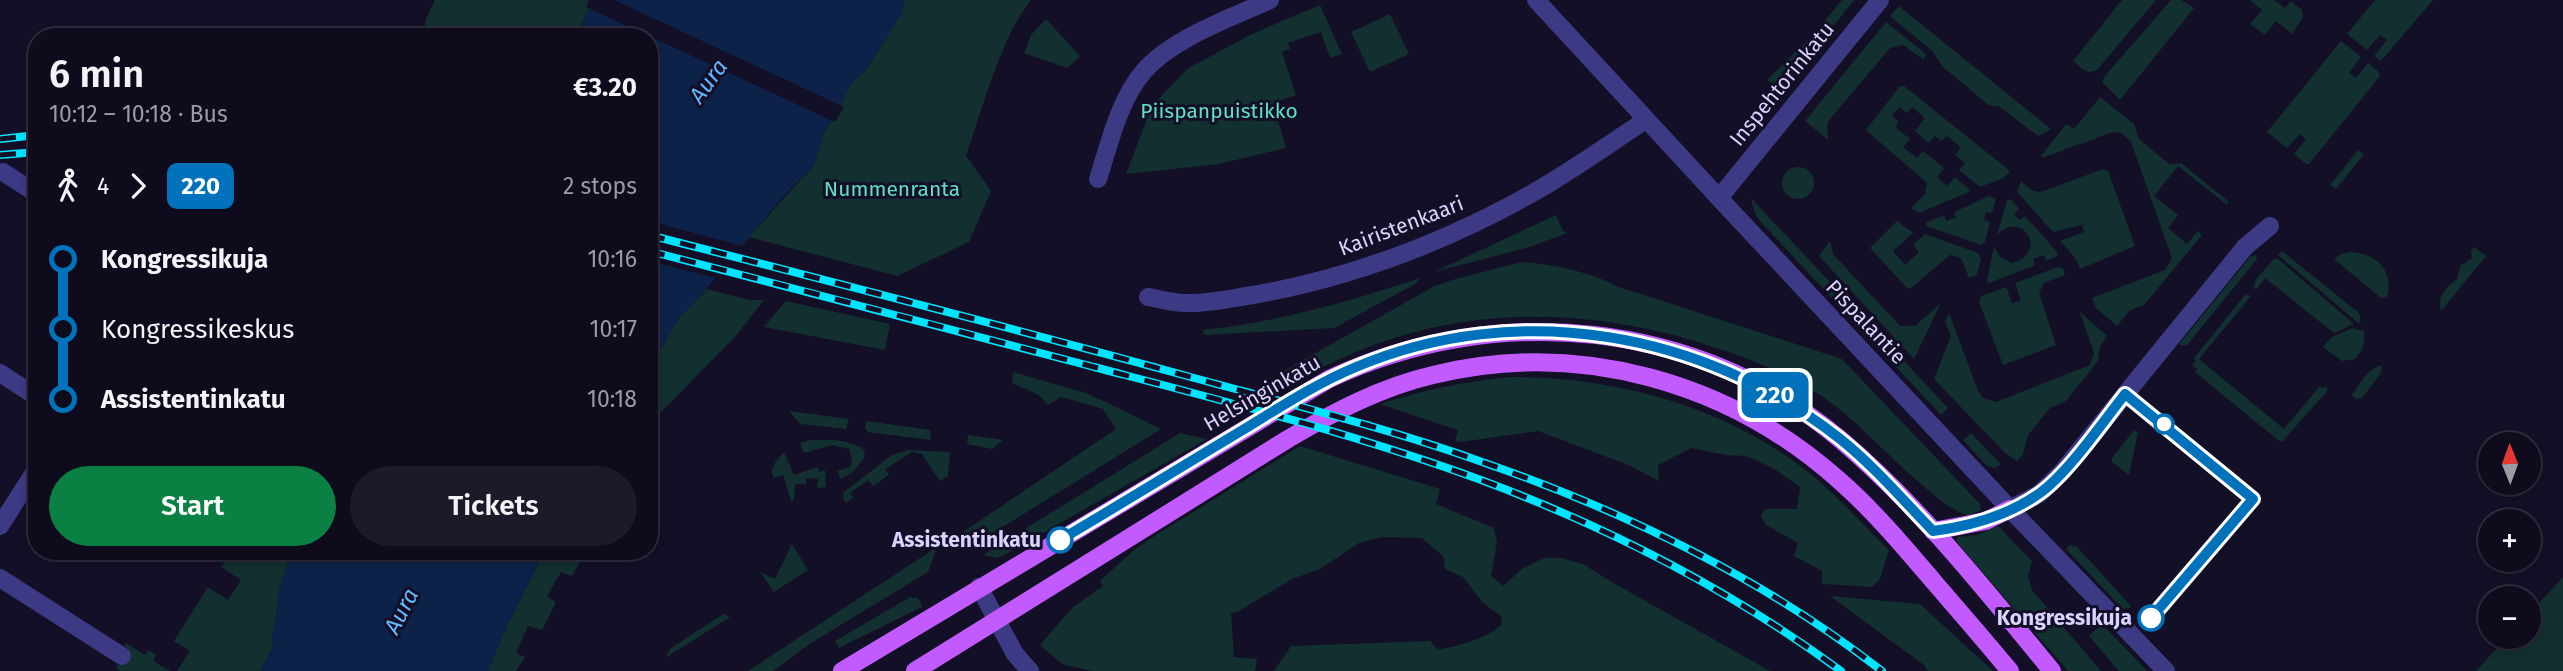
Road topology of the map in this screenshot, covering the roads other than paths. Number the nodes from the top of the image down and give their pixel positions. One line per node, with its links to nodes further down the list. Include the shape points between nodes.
1 (1270, 0): 6 (street, via 1195,35 1145,69 1116,121)
2 (1536, 0): 4 (street, Pispalantie)
3 (1880, 0): 8 (street, Inspehtorinkatu)
4 (1646, 120): 8 (street, Pispalantie); 10 (street, Kairistenkaari, via 1530,195 1420,248 1296,287 1230,299 1188,304)
5 (3, 172): 7 (street)
6 (1098, 178)
7 (28, 188)
8 (1719, 198): 14 (street, Pispalantie)
9 (2270, 226): 14 (street, via 2240,253 2053,482)
10 (1148, 297)
11 (0, 373): 12 (street)
12 (28, 391)
13 (28, 482): 15 (street)
14 (2010, 509): 16 (main road, via 1986,521); 26 (street, Pispalantie)
15 (0, 526)
16 (1933, 531): 18 (main road, Helsinginkatu, via 1840,439 1785,400 1715,365 1624,339 1545,330 1508,332 1413,348 1329,379); 25 (main road, Helsinginkatu)
17 (0, 578): 20 (street)
18 (979, 587): 19 (street); 21 (main road, Helsinginkatu)
19 (997, 621): 22 (main road); 23 (street); 24 (main road, via 1288,439 1356,402 1432,375 1549,361 1617,369 1666,381 1740,411 1783,437 1865,505)
20 (122, 656)
21 (842, 671)
22 (915, 671)
23 (1030, 671)
24 (2010, 671)
25 (2052, 671)
26 (2166, 671)

